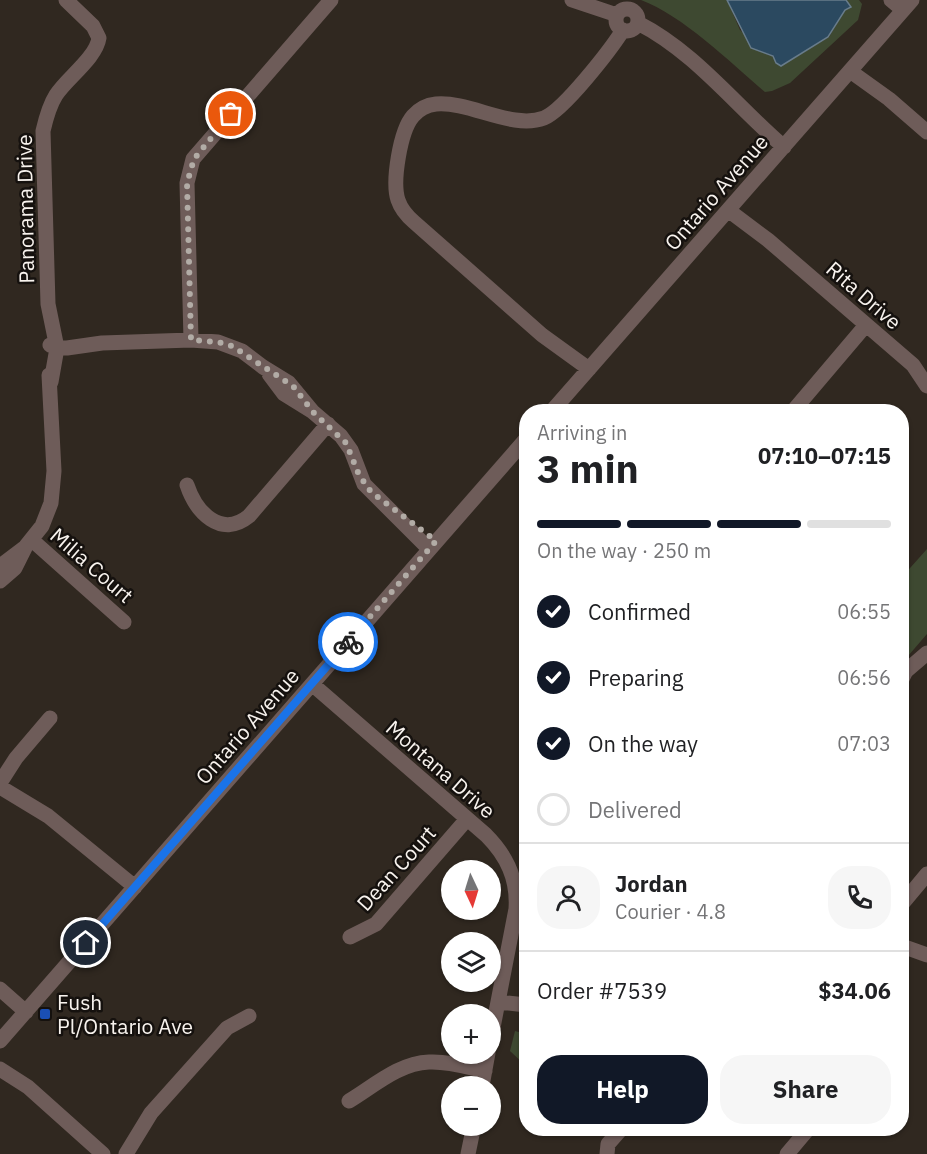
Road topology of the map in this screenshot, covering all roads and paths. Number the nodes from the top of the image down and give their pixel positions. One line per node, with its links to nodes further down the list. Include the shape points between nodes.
1 (66, 0): 13 (street, Panorama Drive, via 93,26 99,38 91,54 56,95 43,131 48,304 45,324)
2 (331, 0): 12 (street, via 194,159 186,206)
3 (572, 0): 6 (street)
4 (891, 0): 5 (street)
5 (907, 3): 7 (street, Ontario Avenue)
6 (620, 23): 9 (street, via 626,9 633,10 638,23 674,45 733,96 749,116); 14 (street, via 609,50 551,115 527,120 433,104 418,111 405,129 396,182 398,201 406,215 542,335 567,363)
7 (853, 67): 8 (street); 9 (street, Ontario Avenue)
8 (927, 132)
9 (787, 143): 10 (street, Ontario Avenue)
10 (731, 207): 11 (street, Rita Drive); 14 (street, Ontario Avenue)
11 (866, 325): 15 (street, Rita Drive, via 912,365); 17 (street)
12 (191, 340): 13 (street); 18 (street, via 218,342 242,351 293,386)
13 (55, 345): 21 (street, Panorama Drive, via 47,363 51,382 53,488 48,514)
14 (586, 373): 16 (street, Ontario Avenue)
15 (927, 386)
16 (558, 404)
17 (799, 404)
18 (328, 424): 20 (street, via 241,522 228,525 214,521 194,500); 22 (street, via 351,450 364,484)
19 (519, 448): 22 (street, Ontario Avenue)
20 (187, 485)
21 (29, 543): 23 (street, Panorama Drive); 24 (street, Panorama Drive, via 15,568); 25 (street, Milia Court)
22 (433, 545): 28 (street, Ontario Avenue)
23 (0, 569)
24 (0, 581)
25 (124, 622)
26 (927, 658): 27 (street)
27 (909, 669)
28 (312, 684): 31 (street, Montana Drive); 33 (street, Ontario Avenue)
29 (50, 718): 30 (street, via 16,758)
30 (0, 785): 33 (street, via 48,816)
31 (467, 819): 35 (street, Dean Court, via 376,924); 39 (street, Montana Drive, via 496,846 516,889)
32 (927, 874): 34 (street)
33 (132, 889): 42 (street, Ontario Avenue)
34 (909, 896)
35 (350, 937)
36 (909, 949): 37 (street)
37 (927, 955)
38 (0, 989): 42 (street)
39 (500, 998): 40 (street); 41 (street, Montana Drive)
40 (519, 1002)
41 (499, 1004)
42 (26, 1012): 44 (street, Ontario Avenue)
43 (249, 1016): 54 (street, via 226,1028 151,1113)
44 (0, 1041)
45 (0, 1056): 48 (street)
46 (0, 1069): 48 (street)
47 (478, 1076): 49 (street, via 444,1062 417,1063 396,1071)
48 (28, 1088): 53 (street)
49 (349, 1101)
50 (472, 1136): 55 (street)
51 (616, 1136): 56 (street)
52 (802, 1136): 57 (street)
53 (103, 1154)
54 (126, 1154)
55 (468, 1154)
56 (607, 1154)
57 (787, 1154)

